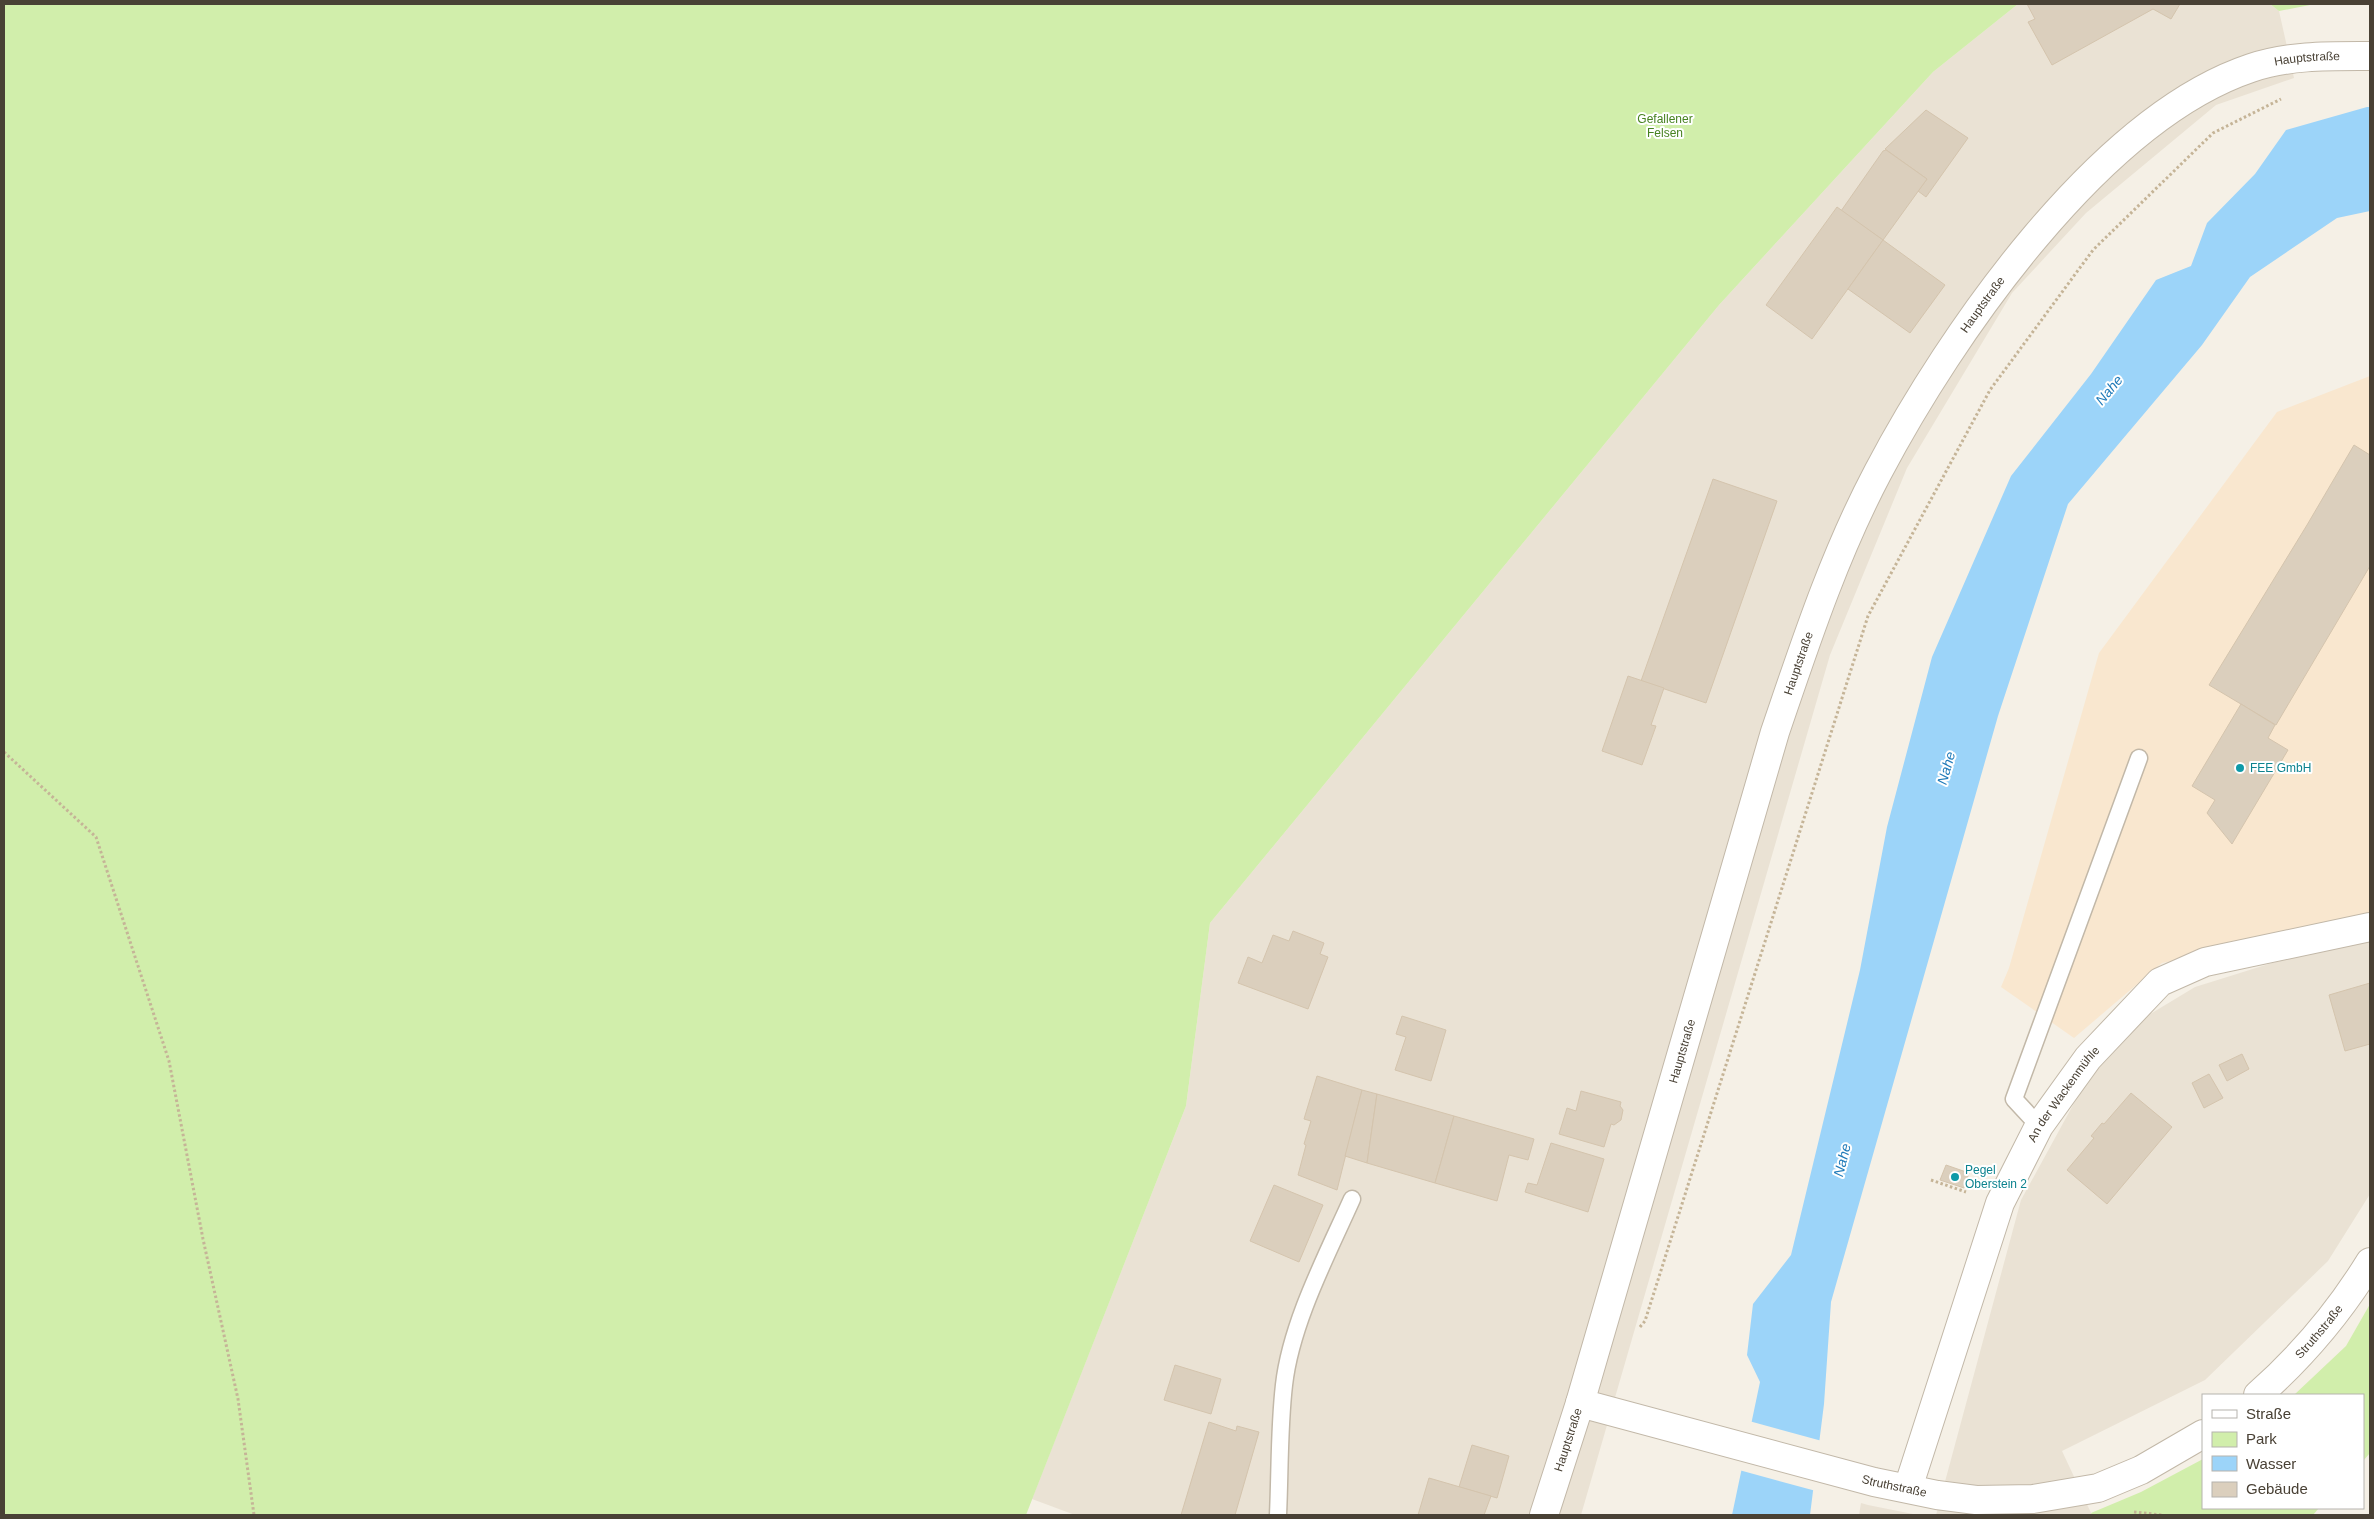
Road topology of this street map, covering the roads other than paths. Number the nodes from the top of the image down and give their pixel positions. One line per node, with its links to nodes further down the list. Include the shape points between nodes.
1 (2370, 56): 8 (street, Hauptstraße, via 2306,56 2252,68 2207,87 2150,125 2057,211 1982,306 1926,388 1877,473 1807,639 1772,742)
2 (2139, 758): 4 (lane, via 2014,1099)
3 (2370, 927): 4 (street, An der Wackenmühle, via 2205,962 2160,982 2088,1058)
4 (2039, 1126): 10 (street, An der Wackenmühle, via 2000,1203)
5 (1352, 1198): 11 (lane, via 1310,1293 1293,1344 1284,1384)
6 (2370, 1262): 7 (street, Struthstraße, via 2308,1346)
7 (2259, 1394)
8 (1580, 1403): 10 (street, Struthstraße, via 1874,1482); 12 (street, Hauptstraße)
9 (2202, 1435): 10 (street, Struthstraße, via 2141,1470 2098,1488 2033,1499 1976,1500)
10 (1908, 1488)
11 (1278, 1515)
12 (1544, 1515)

